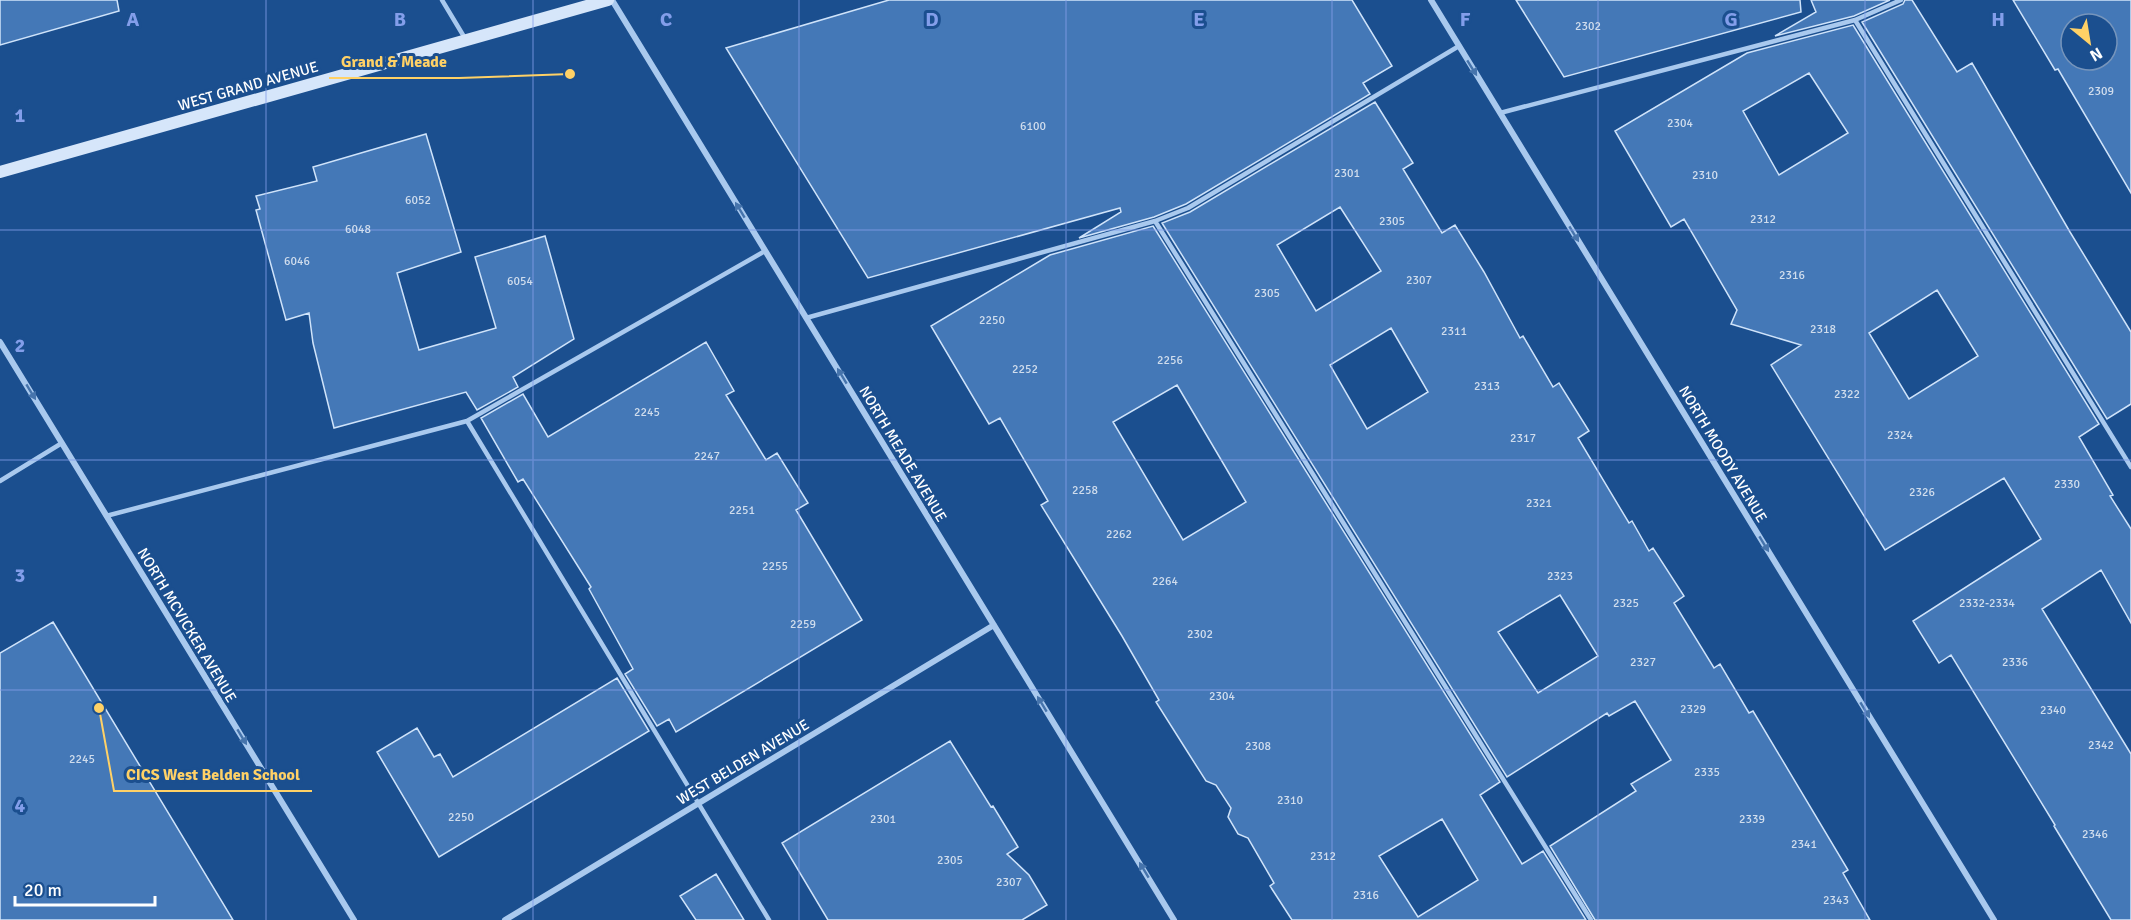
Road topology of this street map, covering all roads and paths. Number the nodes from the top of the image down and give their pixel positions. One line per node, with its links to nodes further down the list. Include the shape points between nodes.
1 (442, 0): 7 (lane)
2 (608, 0): 7 (main road, WEST GRAND AVENUE)
3 (612, 0): 12 (street, NORTH MEADE AVENUE, one-way to 3)
4 (1431, 0): 8 (street, NORTH MOODY AVENUE)
5 (1901, 0): 6 (lane)
6 (1855, 20): 9 (lane); 17 (lane)
7 (466, 40): 10 (main road, WEST GRAND AVENUE)
8 (1459, 46): 9 (street, NORTH MOODY AVENUE, one-way to 9); 11 (lane, via 1188,208)
9 (1500, 113): 27 (street, NORTH MOODY AVENUE, one-way to 27)
10 (0, 172)
11 (1155, 221): 13 (lane); 26 (lane)
12 (765, 251): 13 (street, NORTH MEADE AVENUE); 15 (lane)
13 (806, 318): 20 (street, NORTH MEADE AVENUE, one-way to 13)
14 (0, 342): 16 (street, NORTH MCVICKER AVENUE, one-way to 16)
15 (467, 421): 19 (lane); 21 (lane)
16 (62, 443): 18 (lane); 19 (street, NORTH MCVICKER AVENUE)
17 (2131, 467)
18 (0, 481)
19 (106, 516): 22 (street, NORTH MCVICKER AVENUE, one-way to 22)
20 (993, 625): 21 (street, WEST BELDEN AVENUE); 25 (street, NORTH MEADE AVENUE, one-way to 20)
21 (698, 803): 23 (street, WEST BELDEN AVENUE); 24 (lane)
22 (354, 920)
23 (505, 920)
24 (769, 920)
25 (1174, 920)
26 (1591, 920)
27 (1994, 920)

